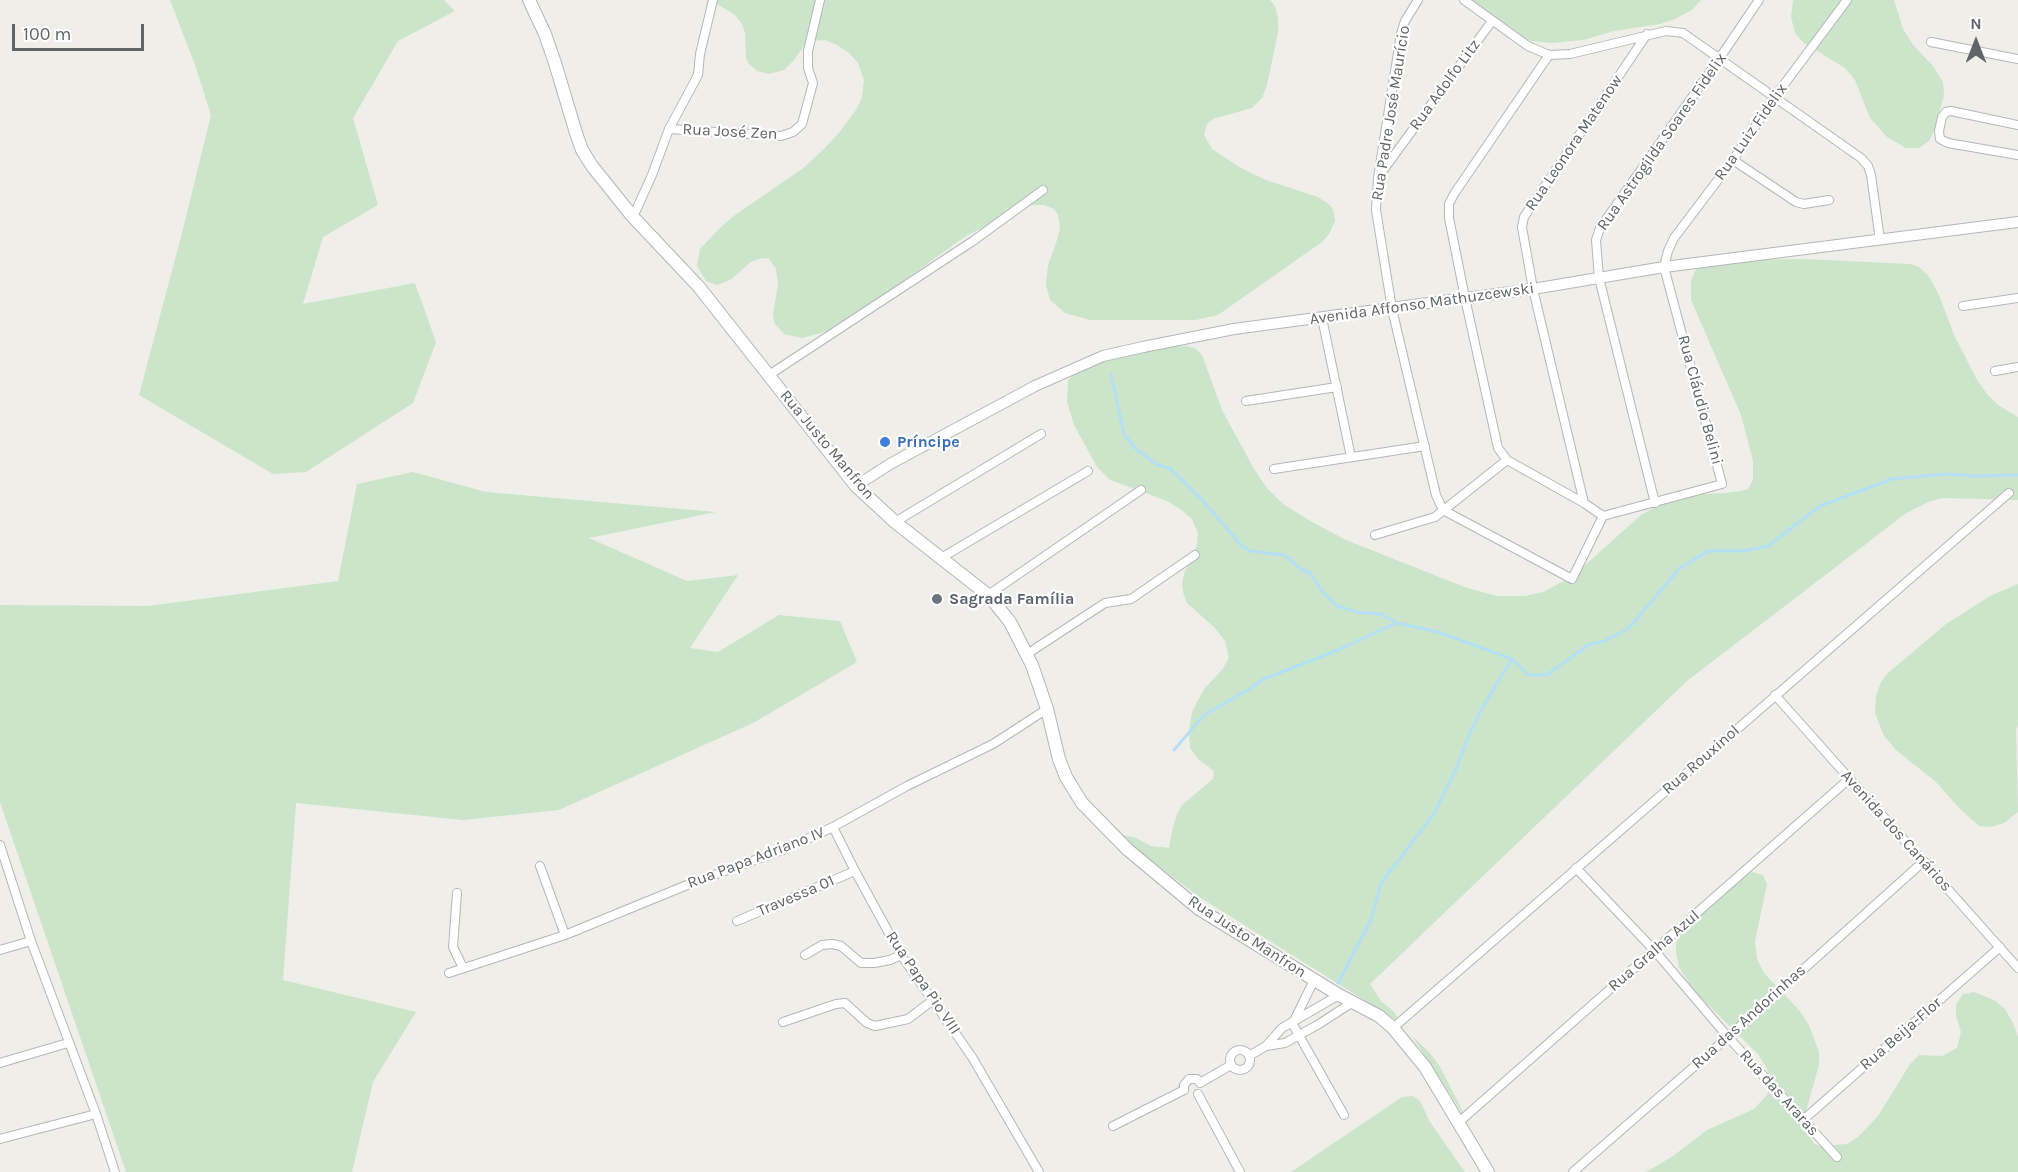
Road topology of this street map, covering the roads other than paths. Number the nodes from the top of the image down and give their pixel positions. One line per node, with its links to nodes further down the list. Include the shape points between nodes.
1 (529, 0): 22 (main road, Rua Justo Manfron, via 545,34 582,150)
2 (713, 0): 16 (street, via 700,68)
3 (820, 0): 16 (street, Rua José Zen, via 808,51 813,83 802,124 793,132 781,136)
4 (1418, 0): 19 (street, Rua Padre José Maurício, via 1401,34)
5 (1464, 0): 8 (street)
6 (1759, 0): 13 (street, Rua Astrogilda Soares Fidelix)
7 (1847, 0): 14 (street, Rua Luiz Fidelix)
8 (1492, 21): 11 (street, via 1528,46); 19 (street, Rua Adolfo Litz)
9 (1647, 34): 11 (street, via 1570,54); 13 (street, via 1683,33); 27 (street, Rua Leonora Matenow, via 1524,217 1522,227)
10 (1931, 42): 12 (street)
11 (1549, 55): 28 (street, via 1449,204)
12 (2018, 59)
13 (1719, 60): 14 (street); 26 (street, Rua Astrogilda Soares Fidelix, via 1600,228 1596,240)
14 (1774, 98): 18 (street, Rua Luiz Fidelix); 24 (street, via 1868,166)
15 (2018, 125): 17 (street, via 1951,111 1942,117 1939,132 1940,139 1947,143)
16 (669, 129): 22 (street)
17 (2018, 155)
18 (1733, 160): 21 (street, via 1796,202); 25 (street, Rua Luiz Fidelix, via 1674,238)
19 (1378, 178): 31 (street, Rua Padre José Maurício, via 1376,210)
20 (1043, 190): 35 (street, via 973,241)
21 (1829, 200)
22 (633, 217): 35 (main road, Rua Justo Manfron, via 699,287)
23 (2018, 222): 24 (street, Avenida Affonso Mathuzcewski)
24 (1880, 240): 25 (street, Avenida Affonso Mathuzcewski)
25 (1664, 267): 26 (street, Avenida Affonso Mathuzcewski); 48 (street, Rua Cláudio Belini, via 1722,484)
26 (1599, 278): 27 (street, Avenida Affonso Mathuzcewski); 48 (street, Rua Astrogilda Soares Fidelix)
27 (1533, 289): 28 (street, Avenida Affonso Mathuzcewski); 47 (street, Rua Leonora Matenow)
28 (1465, 298): 31 (street, Avenida Affonso Mathuzcewski); 41 (street, via 1498,448)
29 (2018, 298): 30 (street)
30 (1963, 306)
31 (1392, 309): 32 (street, Avenida Affonso Mathuzcewski); 39 (street, Rua Padre José Maurício)
32 (1322, 318): 36 (street); 44 (street, Avenida Affonso Mathuzcewski, via 1234,329 1103,356 1035,386)
33 (2018, 367): 34 (street)
34 (1995, 371)
35 (769, 375): 44 (main road, Rua Justo Manfron)
36 (1337, 387): 37 (street); 40 (street)
37 (1246, 401)
38 (1041, 434): 51 (street)
39 (1425, 446): 40 (street); 49 (street, Rua Padre José Maurício)
40 (1351, 457): 42 (street)
41 (1507, 460): 47 (street); 49 (street)
42 (1274, 469)
43 (1089, 471): 54 (street)
44 (856, 486): 51 (main road, Rua Justo Manfron)
45 (1141, 490): 55 (street)
46 (2009, 493): 57 (street, Rua Rouxinol)
47 (1584, 503): 50 (street)
48 (1655, 503): 50 (street, Rua Cláudio Belini)
49 (1443, 510): 50 (street, via 1572,579); 52 (street, via 1428,520)
50 (1603, 516)
51 (895, 522): 54 (main road, Rua Justo Manfron)
52 (1375, 535)
53 (1196, 555): 56 (street, via 1131,599 1105,603)
54 (940, 558): 55 (main road, Rua Justo Manfron)
55 (988, 595): 56 (main road, Rua Justo Manfron, via 1010,622)
56 (1027, 654): 58 (main road, Rua Justo Manfron)
57 (1775, 695): 59 (street, Avenida dos Canários); 64 (street, Rua Rouxinol)
58 (1047, 710): 60 (street, Rua Papa Adriano IV, via 993,744); 78 (main road, Rua Justo Manfron, via 1066,777 1083,803 1127,849 1198,909)
59 (1849, 779): 62 (street, Avenida dos Canários); 72 (street, Rua Gralha Azul)
60 (833, 827): 65 (street, Rua Papa Pio VIII); 68 (street, Rua Papa Adriano IV)
61 (0, 845): 69 (street)
62 (1924, 861): 70 (street, Avenida dos Canários); 86 (street, Rua das Andorinhas)
63 (540, 866): 68 (street)
64 (1576, 868): 72 (street, Rua das Araras); 84 (street, Rua Rouxinol)
65 (855, 871): 67 (street, Travessa 01); 74 (street, Rua Papa Pio VIII)
66 (457, 893): 75 (street, via 453,947)
67 (737, 921)
68 (566, 935): 75 (street, Rua Papa Adriano IV)
69 (31, 941): 71 (street); 87 (street)
70 (2000, 947): 76 (street, Avenida dos Canários); 97 (street, Rua Beija-Flor)
71 (0, 950)
72 (1654, 951): 86 (street, Rua das Araras); 98 (street, Rua Gralha Azul)
73 (805, 955): 74 (street, via 832,944 841,946 861,963)
74 (901, 955): 80 (street, Rua Papa Pio VIII)
75 (464, 968): 77 (street, Rua Papa Adriano IV)
76 (2018, 968)
77 (449, 973)
78 (1314, 980): 79 (main road, Rua Justo Manfron); 83 (street)
79 (1339, 995): 81 (main road, Rua Justo Manfron); 83 (street)
80 (933, 1000): 82 (street, via 908,1018 875,1026 845,1003); 103 (street, Rua Papa Pio VIII, via 989,1084)
81 (1353, 1002): 84 (main road, Rua Justo Manfron); 85 (street)
82 (783, 1022)
83 (1293, 1022): 85 (street); 88 (street)
84 (1393, 1028): 98 (main road, Rua Justo Manfron, via 1425,1067)
85 (1299, 1035): 88 (street, via 1279,1046); 96 (street)
86 (1728, 1037): 97 (street, Rua das Araras); 106 (street, Rua das Andorinhas)
87 (68, 1043): 90 (street); 95 (street)
88 (1266, 1046): 89 (street)
89 (1249, 1056): 91 (street, via 1249,1065 1244,1069); 91 (street, via 1243,1051 1236,1052 1231,1056)
90 (0, 1063)
91 (1231, 1065): 92 (street)
92 (1200, 1083): 93 (street, via 1189,1079); 94 (street)
93 (1184, 1090): 94 (street, via 1190,1096); 99 (street)
94 (1198, 1094): 104 (street)
95 (96, 1113): 100 (street); 102 (street)
96 (1344, 1115)
97 (1803, 1120): 101 (street, Rua das Araras)
98 (1459, 1122): 105 (main road, Rua Justo Manfron)
99 (1113, 1126)
100 (0, 1139)
101 (1837, 1157)
102 (115, 1172)
103 (1039, 1172)
104 (1240, 1172)
105 (1488, 1172)
106 (1573, 1172)

